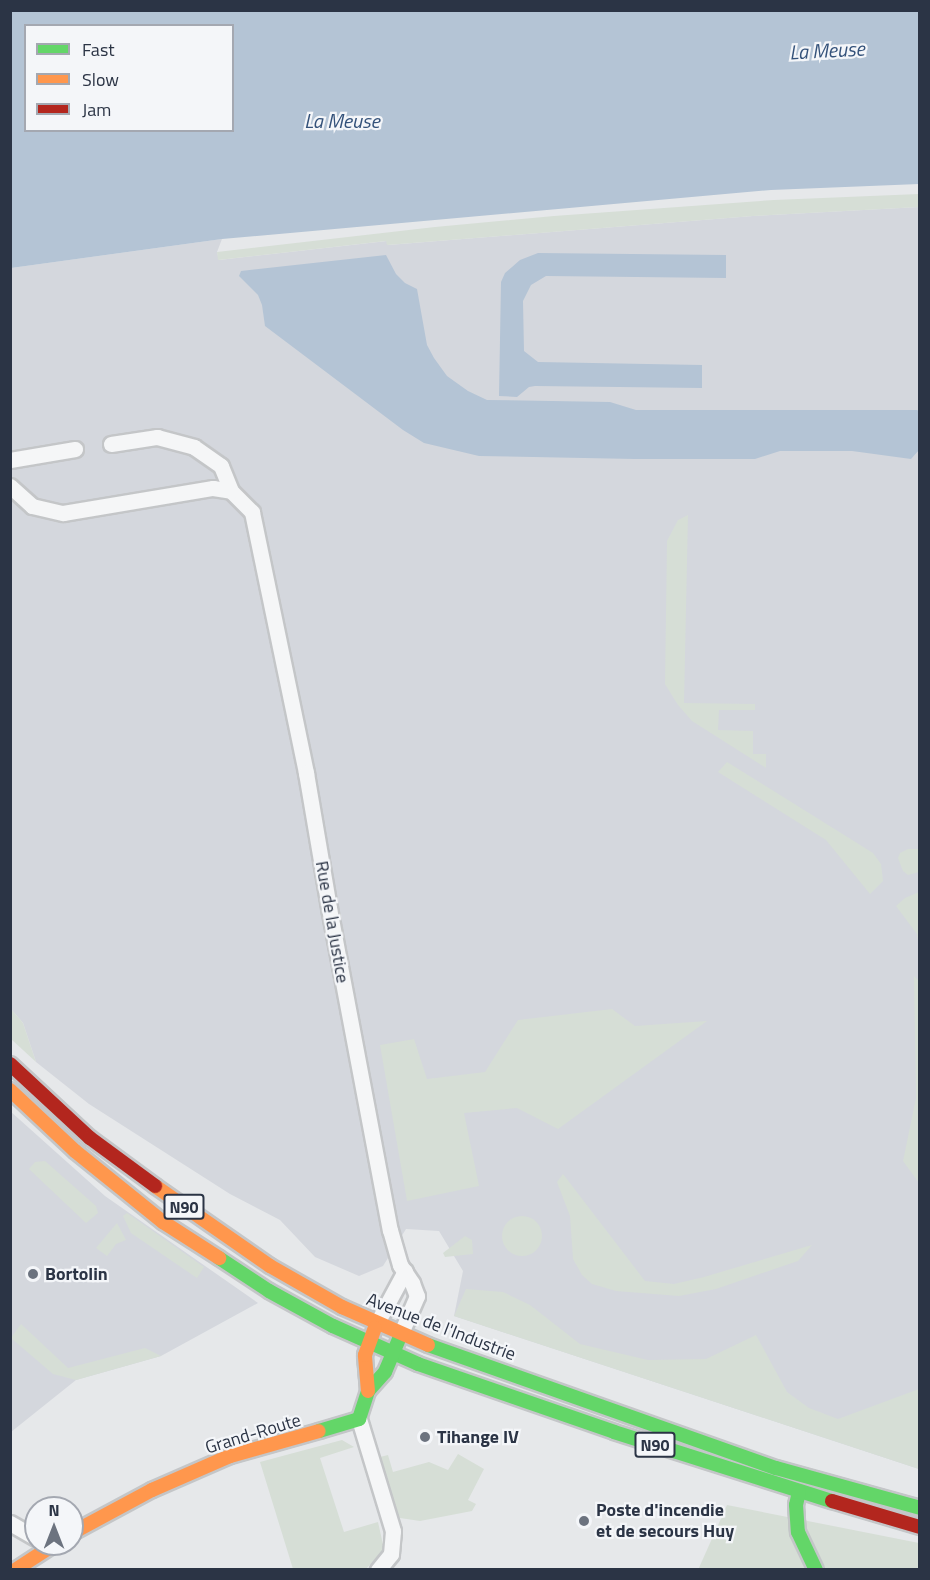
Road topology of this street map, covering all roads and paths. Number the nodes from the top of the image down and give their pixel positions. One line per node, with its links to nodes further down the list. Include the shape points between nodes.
1 (111, 444): 5 (street, Rue de la Justice, via 157,437 194,447 221,466)
2 (75, 449): 3 (street)
3 (10, 460)
4 (10, 486): 5 (street, via 32,506 63,513 213,488)
5 (231, 491): 8 (street, Rue de la Justice, via 252,512 259,537 390,1230)
6 (10, 1064): 9 (main road, Avenue de l'Industrie / N90, via 90,1138 161,1191 270,1266)
7 (10, 1090): 11 (main road, N90, via 75,1151 164,1222 269,1291)
8 (405, 1271): 9 (street); 10 (street, Rue de la Justice, via 417,1296)
9 (377, 1323): 10 (main road, Avenue de l'Industrie / N90); 11 (main road)
10 (401, 1334): 12 (main road, Rue de la Justice); 15 (main road, Avenue de l'Industrie / N90)
11 (368, 1342): 12 (main road, N90); 13 (main road, via 364,1363)
12 (391, 1359): 13 (main road); 17 (main road, N90)
13 (368, 1391): 14 (main road)
14 (359, 1419): 20 (main road, Grand-Route, via 230,1456 152,1490); 25 (street, via 393,1531 391,1554)
15 (776, 1468): 16 (main road, Avenue de l'Industrie / N90); 17 (main road, via 786,1474)
16 (832, 1481): 17 (main road); 18 (main road, Avenue de l'Industrie / N90)
17 (799, 1492): 21 (main road, N90); 26 (main road, via 798,1532)
18 (920, 1508)
19 (10, 1523): 22 (street)
20 (84, 1527)
21 (920, 1527)
22 (24, 1531)
23 (33, 1556): 24 (main road)
24 (15, 1569)
25 (378, 1569)
26 (816, 1569)

